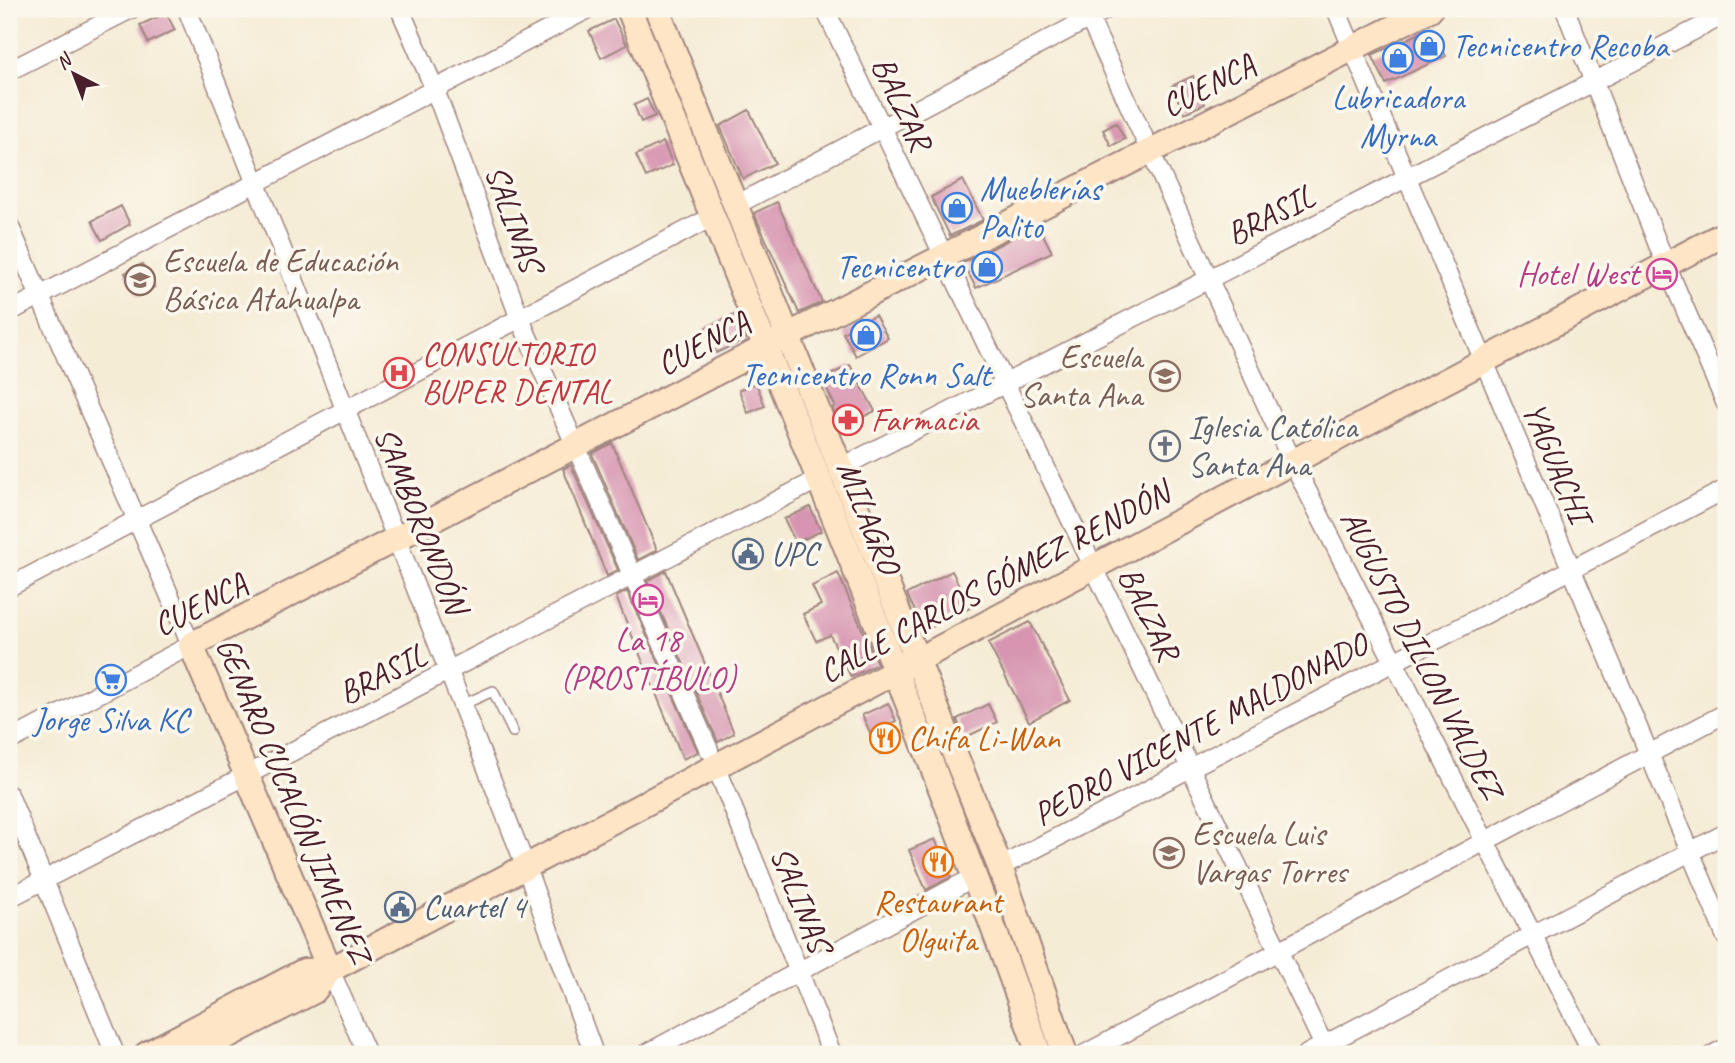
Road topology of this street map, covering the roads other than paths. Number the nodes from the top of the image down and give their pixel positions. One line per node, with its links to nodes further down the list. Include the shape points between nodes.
1 (131, 9): 15 (street)
2 (187, 9): 21 (street, SAMBORONDÓN)
3 (400, 9): 17 (street, SALINAS)
4 (588, 9): 17 (street)
5 (629, 9): 23 (main road, MILAGRO)
6 (657, 9): 22 (main road)
7 (825, 9): 18 (street, BALZAR)
8 (1107, 9): 12 (street)
9 (1336, 9): 14 (street, YAGUACHI)
10 (1430, 9): 14 (main road, CUENCA)
11 (1565, 9): 16 (street)
12 (1087, 13): 18 (street); 19 (street, AUGUSTO DILLON VALDEZ)
13 (1726, 14): 16 (street, BRASIL)
14 (1353, 48): 19 (main road, CUENCA); 20 (street, YAGUACHI)
15 (9, 71)
16 (1592, 81): 20 (street, BRASIL); 27 (street)
17 (435, 90): 21 (street); 31 (street, SALINAS)
18 (880, 128): 22 (street); 26 (street, BALZAR)
19 (1149, 152): 26 (main road, CUENCA); 28 (street, AUGUSTO DILLON VALDEZ)
20 (1408, 178): 28 (street, BRASIL); 34 (street, YAGUACHI)
21 (255, 183): 29 (street); 37 (street, SAMBORONDÓN)
22 (736, 205): 32 (main road, MILAGRO)
23 (712, 217): 31 (street); 33 (main road, MILAGRO)
24 (9, 225): 29 (street, GENARO CUCALÓN JIMENEZ)
25 (1726, 233): 27 (main road, CALLE CARLOS GÓMEZ RENDÓN)
26 (944, 256): 32 (main road, CUENCA); 35 (street, BALZAR)
27 (1667, 265): 34 (main road, CALLE CARLOS GÓMEZ RENDÓN); 36 (street)
28 (1209, 279): 35 (street, BRASIL); 39 (street, AUGUSTO DILLON VALDEZ)
29 (39, 297): 30 (street); 43 (street, GENARO CUCALÓN JIMENEZ)
30 (9, 312)
31 (520, 319): 37 (street); 38 (street, SALINAS)
32 (789, 335): 33 (main road, CUENCA); 40 (main road, MILAGRO)
33 (765, 349): 38 (main road, CUENCA); 41 (main road, MILAGRO)
34 (1482, 362): 39 (main road, CALLE CARLOS GÓMEZ RENDÓN); 46 (street, YAGUACHI)
35 (1005, 384): 40 (street, BRASIL); 45 (street, BALZAR)
36 (1726, 404)
37 (346, 412): 43 (street); 44 (street, SAMBORONDÓN)
38 (578, 450): 44 (main road, CUENCA); 47 (street, SALINAS)
39 (1293, 463): 45 (main road, CALLE CARLOS GÓMEZ RENDÓN); 50 (street, AUGUSTO DILLON VALDEZ)
40 (840, 468): 51 (main road, MILAGRO)
41 (817, 480): 47 (street, BRASIL); 51 (main road, MILAGRO)
42 (1726, 489): 46 (street, PEDRO VICENTE MALDONADO)
43 (136, 522): 48 (street); 49 (street, GENARO CUCALÓN JIMENEZ)
44 (396, 539): 49 (main road, CUENCA); 52 (street, SAMBORONDÓN)
45 (1093, 566): 51 (main road, CALLE CARLOS GÓMEZ RENDÓN); 59 (street, BALZAR)
46 (1570, 570): 50 (street, PEDRO VICENTE MALDONADO); 57 (street, YAGUACHI)
47 (633, 577): 52 (street, BRASIL); 58 (street, SALINAS)
48 (9, 587)
49 (191, 645): 56 (street, CUENCA); 60 (main road, GENARO CUCALÓN JIMENEZ)
50 (1392, 663): 59 (street, PEDRO VICENTE MALDONADO); 63 (street, AUGUSTO DILLON VALDEZ)
51 (907, 666): 58 (main road, CALLE CARLOS GÓMEZ RENDÓN); 66 (main road, MILAGRO); 67 (main road, MILAGRO)
52 (449, 673): 53 (street, SAMBORONDÓN); 60 (street, BRASIL)
53 (462, 705): 55 (lane, via 493,691); 65 (street, SAMBORONDÓN)
54 (1726, 713): 57 (street)
55 (513, 732)
56 (9, 741)
57 (1648, 755): 63 (street); 64 (street, YAGUACHI)
58 (712, 758): 65 (main road, CALLE CARLOS GÓMEZ RENDÓN); 74 (street, SALINAS)
59 (1191, 768): 66 (street, PEDRO VICENTE MALDONADO); 72 (street, BALZAR)
60 (248, 777): 68 (street, BRASIL); 73 (main road, GENARO CUCALÓN JIMENEZ)
61 (9, 795): 68 (street)
62 (1726, 833): 64 (street)
63 (1484, 842): 70 (street, AUGUSTO DILLON VALDEZ); 72 (street)
64 (1689, 853): 70 (street); 71 (street, YAGUACHI)
65 (526, 867): 73 (main road, CALLE CARLOS GÓMEZ RENDÓN); 81 (street, SAMBORONDÓN)
66 (1000, 867): 85 (main road, MILAGRO)
67 (976, 876): 74 (street); 84 (main road, MILAGRO)
68 (43, 881): 69 (street, BRASIL); 77 (street)
69 (9, 898)
70 (1532, 936): 76 (street); 88 (street, AUGUSTO DILLON VALDEZ)
71 (1726, 937)
72 (1279, 951): 76 (street, BALZAR); 86 (street)
73 (330, 970): 78 (main road, CALLE CARLOS GÓMEZ RENDÓN, via 304,971); 79 (main road, CALLE CARLOS GÓMEZ RENDÓN, via 314,991); 80 (street, GENARO CUCALÓN JIMENEZ)
74 (799, 972): 82 (street); 83 (street, SALINAS)
75 (1726, 1048): 89 (street)
76 (1326, 1050): 87 (street)
77 (115, 1054)
78 (147, 1054)
79 (192, 1054)
80 (367, 1054)
81 (594, 1054)
82 (646, 1054)
83 (832, 1054)
84 (1039, 1054)
85 (1065, 1054)
86 (1085, 1054)
87 (1307, 1054)
88 (1593, 1054)
89 (1714, 1054)

